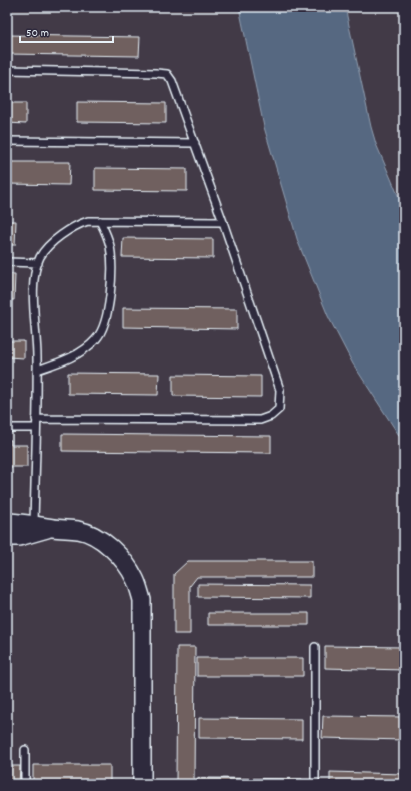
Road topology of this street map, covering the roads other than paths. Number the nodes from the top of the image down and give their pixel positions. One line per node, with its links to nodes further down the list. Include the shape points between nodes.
1 (7, 70): 3 (lane, via 166,74 172,81)
2 (7, 141): 3 (lane)
3 (194, 143): 5 (lane)
4 (100, 221): 5 (lane); 7 (lane, via 78,224 54,241); 8 (lane, via 110,248 112,284 106,321 97,338 79,353 58,364)
5 (223, 222): 9 (lane, via 280,390 279,409 271,416 260,420)
6 (7, 262): 7 (lane)
7 (38, 263): 8 (lane, via 34,298)
8 (37, 370): 9 (lane)
9 (36, 418): 11 (lane)
10 (7, 428): 11 (lane)
11 (36, 428): 13 (lane)
12 (7, 522): 13 (street)
13 (34, 525): 14 (street)
14 (53, 528): 15 (street, via 19,537); 19 (street, via 79,530 94,536 112,548 135,579 142,600)
15 (7, 537)
16 (315, 647): 20 (lane)
17 (25, 750): 18 (lane)
18 (25, 784)
19 (142, 784)
20 (315, 784)

